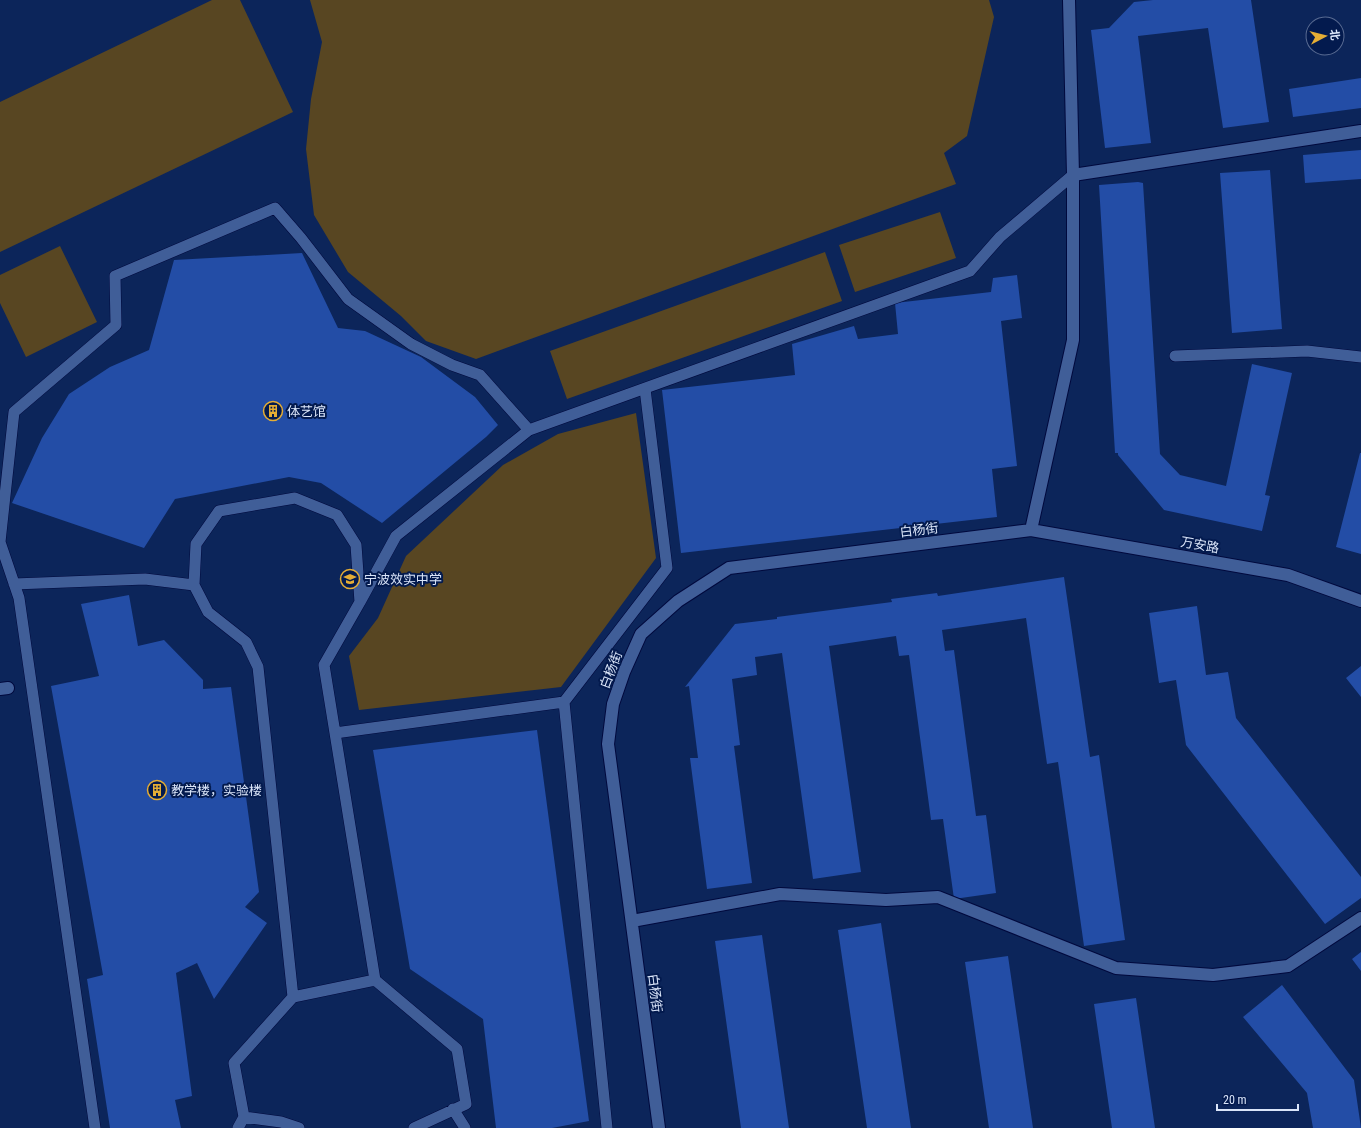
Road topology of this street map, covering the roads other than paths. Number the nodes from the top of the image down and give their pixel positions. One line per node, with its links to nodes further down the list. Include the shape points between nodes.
1 (1069, 0): 3 (street)
2 (1361, 131): 3 (street)
3 (1073, 174): 6 (lane, via 1000,237 970,270); 8 (street, via 1073,340)
4 (1175, 356): 5 (lane, via 1307,351)
5 (1361, 357)
6 (645, 389): 7 (lane); 13 (lane, via 667,568)
7 (529, 430): 9 (lane, via 480,376 411,344 348,299 275,208 115,276 116,325 14,412 0,542); 12 (lane, via 396,536)
8 (1031, 530): 11 (street, 万安路, via 1288,575); 16 (street, 白杨街, via 729,568 678,601 641,634 613,704 608,744)
9 (14, 584): 10 (lane, via 145,579); 21 (lane, via 20,606)
10 (194, 585): 12 (lane, via 196,544 219,511 295,498 337,515 356,545); 18 (lane, via 208,612 246,642 258,667)
11 (1361, 601)
12 (360, 602): 14 (lane, via 324,665)
13 (564, 702): 14 (lane); 26 (lane)
14 (335, 733): 17 (lane)
15 (1361, 918): 16 (street, via 1288,966 1213,976 1116,968 938,897 886,900 780,894)
16 (632, 922): 27 (street, 白杨街)
17 (375, 980): 18 (lane); 19 (lane, via 456,1048 466,1104)
18 (293, 997): 20 (lane, via 234,1064)
19 (454, 1109): 24 (lane); 25 (lane)
20 (244, 1118): 22 (lane); 23 (lane, via 281,1122)
21 (96, 1128)
22 (238, 1128)
23 (299, 1128)
24 (414, 1128)
25 (465, 1128)
26 (607, 1128)
27 (659, 1128)

